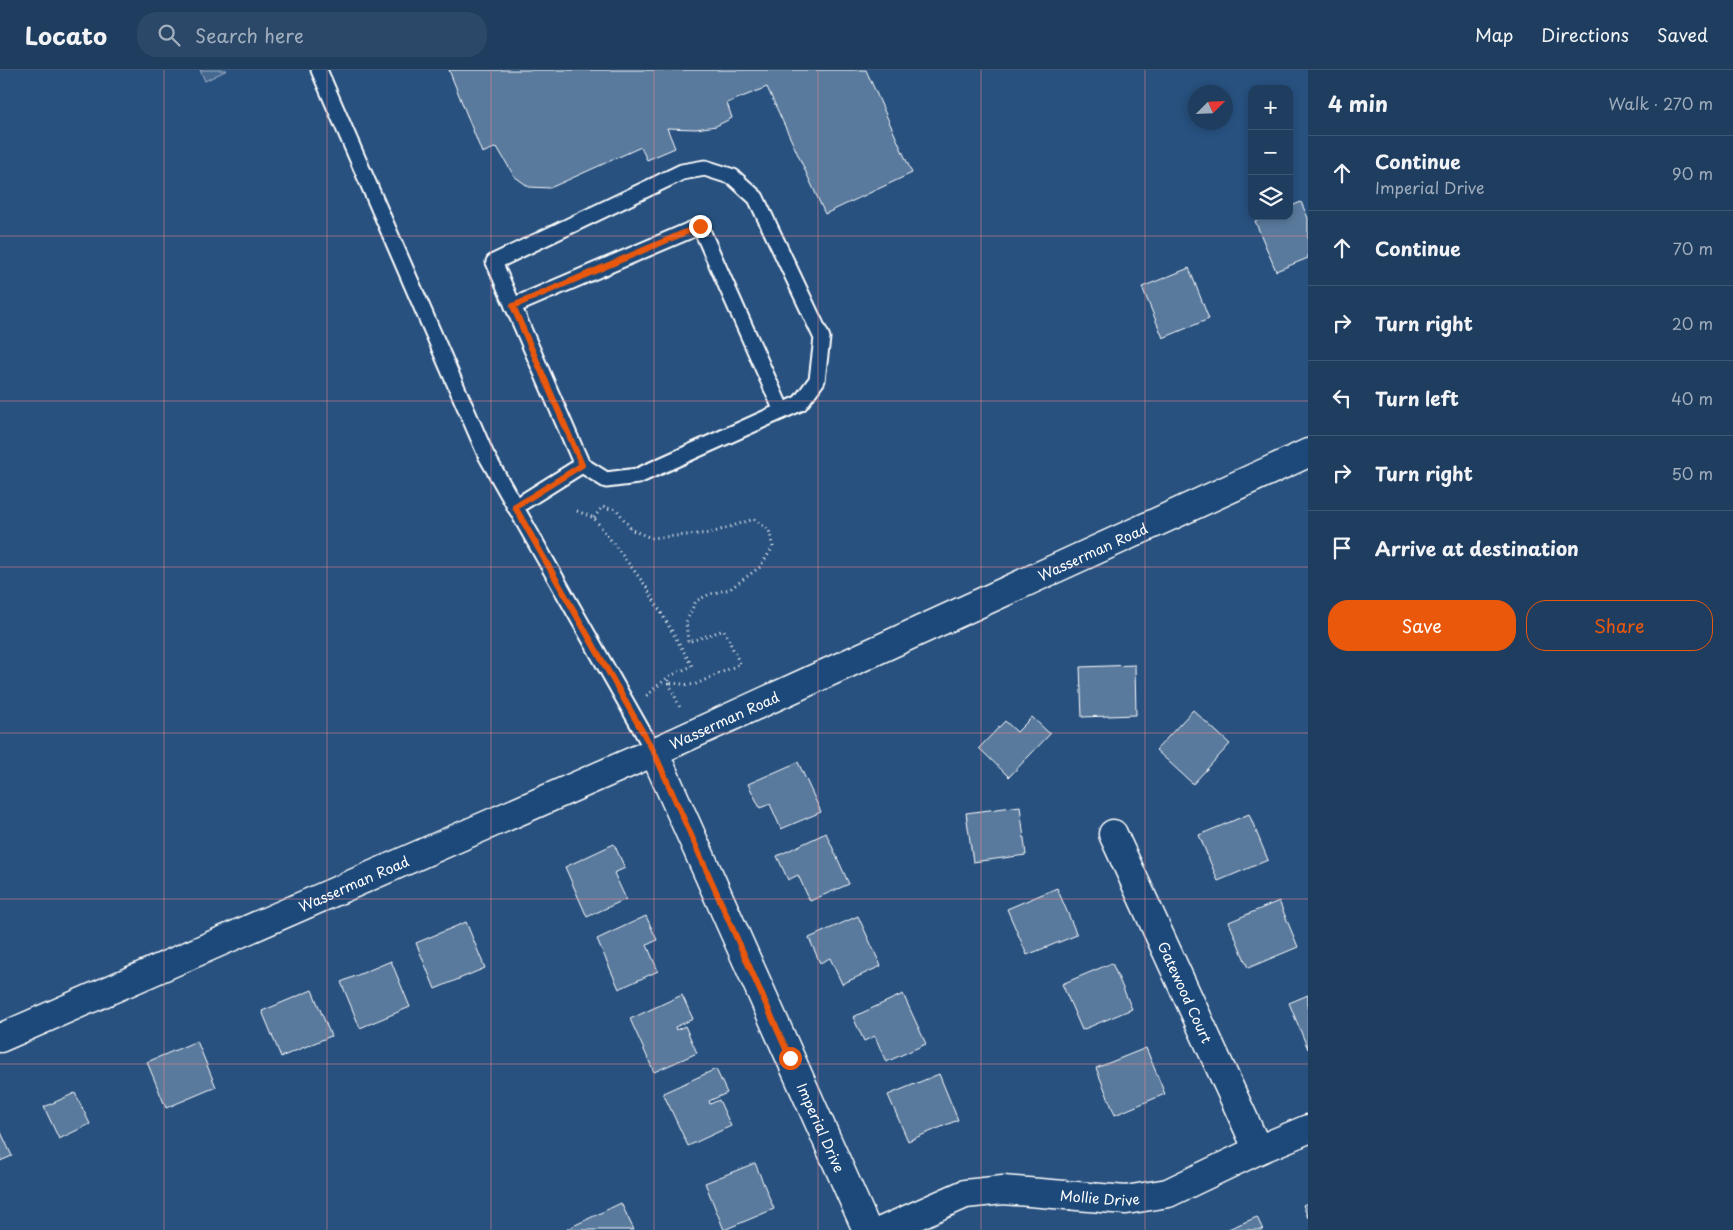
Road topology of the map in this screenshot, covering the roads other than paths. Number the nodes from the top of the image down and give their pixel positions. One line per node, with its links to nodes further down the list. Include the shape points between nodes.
1 (319, 70): 6 (lane, via 486,455)
2 (513, 306): 3 (lane, via 700,226); 3 (lane, via 494,262 682,172 705,168 733,177 756,198 822,338 817,380 800,403); 5 (lane)
3 (782, 411): 5 (lane, via 638,476 606,480)
4 (1308, 453): 7 (street, Wasserman Road)
5 (582, 465): 6 (lane)
6 (515, 507): 7 (lane)
7 (654, 752): 9 (street, Wasserman Road); 12 (street, Imperial Drive)
8 (1113, 834): 11 (street, Gatewood Court)
9 (0, 1038)
10 (1308, 1129): 11 (street, Mollie Drive)
11 (1258, 1150): 13 (street, Mollie Drive, via 1168,1193 1126,1200 1003,1190 964,1194)
12 (867, 1230)
13 (884, 1230)

